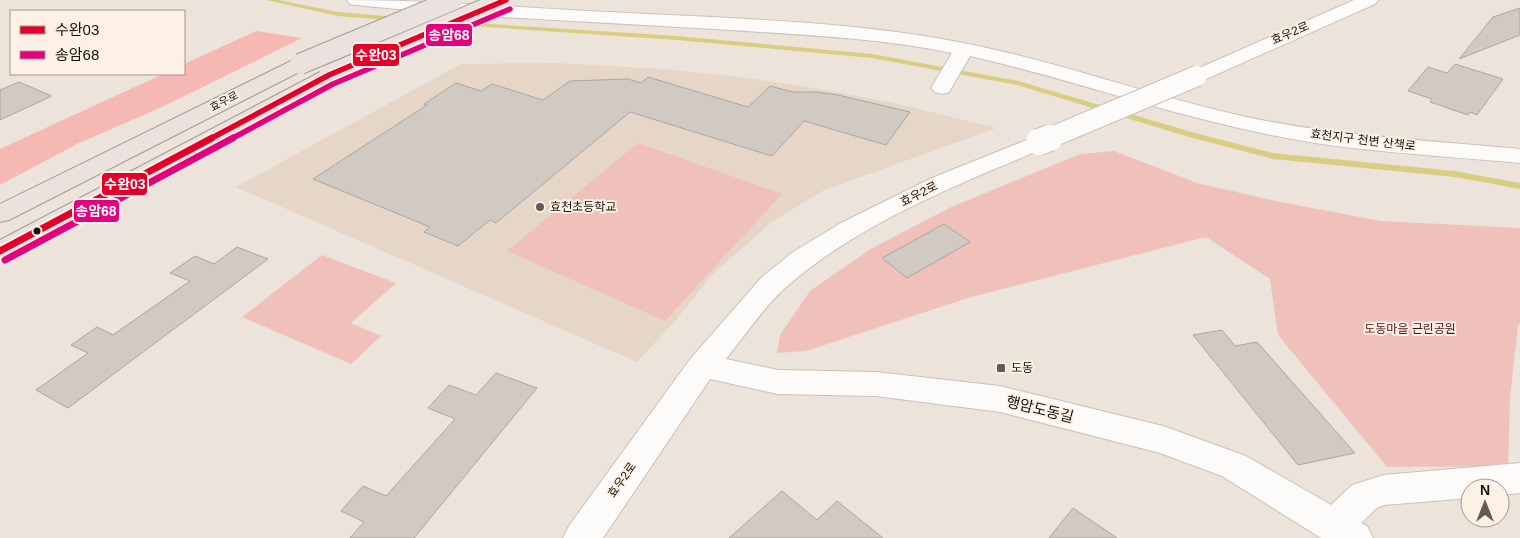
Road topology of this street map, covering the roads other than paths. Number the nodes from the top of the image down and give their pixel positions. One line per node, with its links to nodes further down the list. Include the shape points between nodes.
1 (356, 0): 5 (street, 효천지구 천변 산책로, via 835,32 919,41)
2 (453, 0): 8 (main road, 효우로, bridge, via 300,64)
3 (506, 0): 9 (main road, bridge, via 329,75)
4 (1369, 0): 10 (street, 효우2로, bridge, via 942,183 850,229 802,258 772,284)
5 (962, 52): 6 (street); 7 (street, 효천지구 천변 산책로, via 982,52 1273,128 1356,140)
6 (943, 86)
7 (1520, 156)
8 (0, 214)
9 (0, 251)
10 (702, 366): 12 (street, 행암도동길, via 778,382 876,384 1000,399 1163,440 1234,466); 13 (street, 효우2로)
11 (1520, 478): 12 (street, via 1384,490 1365,496)
12 (1344, 532)
13 (582, 538)

